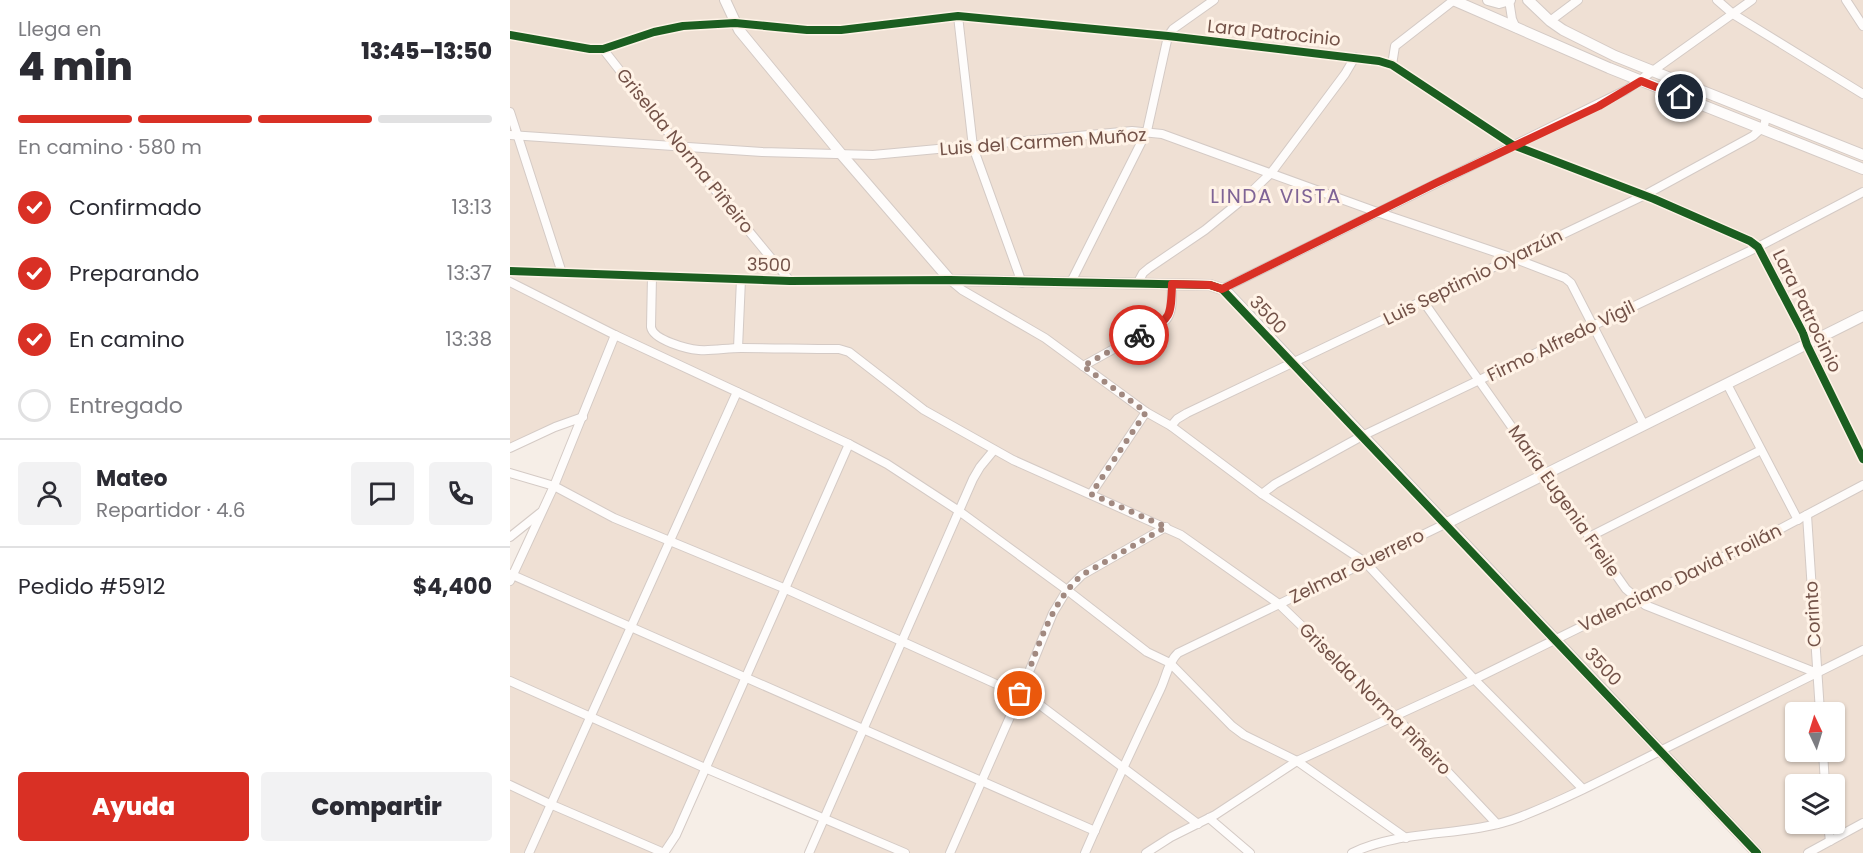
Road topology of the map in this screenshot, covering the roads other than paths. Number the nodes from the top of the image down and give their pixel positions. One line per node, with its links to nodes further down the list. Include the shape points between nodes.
1 (724, 0): 14 (street)
2 (1215, 0): 18 (street)
3 (1453, 0): 16 (street); 21 (street, via 1395,46)
4 (1488, 0): 5 (street)
5 (1510, 0): 16 (street)
6 (1528, 0): 13 (street)
7 (1578, 0): 13 (street)
8 (1717, 0): 11 (street)
9 (1752, 0): 11 (street)
10 (1846, 0): 15 (street)
11 (1733, 14): 22 (street); 24 (street)
12 (958, 16): 14 (street, Lara Patrocinio, via 841,30); 18 (street, Lara Patrocinio); 32 (street)
13 (1550, 21): 22 (street, via 1576,38)
14 (735, 23): 19 (street, Lara Patrocinio, via 669,28); 33 (street)
15 (1863, 26)
16 (1516, 28): 23 (street)
17 (510, 35): 19 (street, Lara Patrocinio)
18 (1168, 36): 20 (street, Lara Patrocinio); 28 (street)
19 (603, 49): 30 (street, Griselda Norma Piñeiro)
20 (1355, 57): 21 (street, Lara Patrocinio); 36 (street)
21 (1392, 65): 31 (street, Lara Patrocinio)
22 (1653, 72): 23 (street); 26 (street)
23 (1641, 81): 27 (street); 31 (street, via 1599,106)
24 (1863, 94)
25 (510, 112): 29 (street)
26 (1766, 117): 27 (street, Luis Septimio Oyarzún); 34 (street)
27 (1760, 129): 35 (street); 38 (street, Luis Septimio Oyarzún)
28 (1147, 132): 32 (street, Luis del Carmen Muñoz); 36 (street, Luis del Carmen Muñoz); 49 (street)
29 (514, 135): 30 (street, Luis del Carmen Muñoz); 43 (street)
30 (678, 145): 33 (street, Luis del Carmen Muñoz); 47 (street, Griselda Norma Piñeiro)
31 (1513, 146): 38 (street, Lara Patrocinio); 39 (street)
32 (973, 147): 33 (street, Luis del Carmen Muñoz); 50 (street)
33 (842, 155): 46 (street)
34 (1863, 155)
35 (1863, 169)
36 (1271, 173): 39 (street, Luis del Carmen Muñoz); 51 (street, via 1205,230 1149,268)
37 (1863, 192): 40 (street, Firmo Alfredo Vigil)
38 (1643, 196): 40 (street, Lara Patrocinio); 41 (street, Luis Septimio Oyarzún)
39 (1377, 212): 41 (street, Luis del Carmen Muñoz); 53 (street)
40 (1758, 247): 56 (street, Firmo Alfredo Vigil); 58 (street, Lara Patrocinio)
41 (1513, 258): 54 (street, Luis Septimio Oyarzún); 56 (street, Luis del Carmen Muñoz, via 1565,278)
42 (510, 271): 43 (street, 3500)
43 (562, 273): 44 (street, 3500)
44 (652, 276): 45 (street, 3500); 60 (street, Griselda Norma Piñeiro, via 651,332)
45 (741, 279): 47 (street, 3500); 59 (street)
46 (950, 280): 47 (street, 3500); 50 (street, 3500); 63 (street)
47 (790, 281)
48 (510, 282): 57 (street)
49 (1071, 282): 50 (street, 3500); 51 (street, 3500)
50 (1022, 283)
51 (1137, 284): 52 (street, 3500)
52 (1172, 284): 53 (street, 3500); 63 (street, via 1166,320)
53 (1222, 289): 61 (street, 3500)
54 (1423, 301): 61 (street, Luis Septimio Oyarzún); 64 (street, María Eugenia Freile)
55 (1863, 316): 58 (street, Zelmar Guerrero)
56 (1592, 326): 64 (street, Firmo Alfredo Vigil); 69 (street, Luis del Carmen Muñoz)
57 (615, 335): 62 (street); 68 (street)
58 (1807, 345): 65 (street, Zelmar Guerrero); 76 (street, Lara Patrocinio)
59 (738, 348): 60 (street, Griselda Norma Piñeiro); 74 (street, Griselda Norma Piñeiro, via 849,352 924,410)
60 (690, 349): 62 (street)
61 (1293, 363): 70 (street, Luis Septimio Oyarzún, via 1187,413); 71 (street, 3500)
62 (683, 365): 66 (street)
63 (1083, 366): 67 (street)
64 (1480, 380): 71 (street, Firmo Alfredo Vigil); 78 (street, María Eugenia Freile)
65 (1728, 384): 69 (street, Zelmar Guerrero); 75 (street)
66 (737, 392): 72 (street); 91 (street)
67 (1146, 412): 70 (street); 81 (street)
68 (583, 417): 73 (street); 80 (street)
69 (1644, 425): 78 (street, Zelmar Guerrero)
70 (1171, 426): 82 (street)
71 (1362, 436): 82 (street, Firmo Alfredo Vigil); 87 (street, 3500)
72 (849, 444): 84 (street); 94 (street)
73 (510, 448)
74 (994, 450): 81 (street, Griselda Norma Piñeiro); 84 (street, via 980,466)
75 (1761, 450): 86 (street); 90 (street)
76 (1863, 459)
77 (510, 473): 80 (street)
78 (1545, 474): 87 (street, Zelmar Guerrero); 90 (street, María Eugenia Freile)
79 (1863, 485): 85 (street, Valenciano David Froilán)
80 (554, 486): 83 (street); 91 (street, via 614,518)
81 (1091, 494): 88 (street, Griselda Norma Piñeiro)
82 (1262, 494): 92 (street)
83 (543, 511): 89 (street); 93 (street)
84 (959, 511): 95 (street); 100 (street)
85 (1807, 515): 86 (street, Valenciano David Froilán); 103 (street, Corinto)
86 (1798, 520): 96 (street, Valenciano David Froilán)
87 (1445, 524): 92 (street, Zelmar Guerrero); 99 (street, 3500)
88 (1166, 527): 95 (street, via 1082,575); 97 (street, Griselda Norma Piñeiro)
89 (510, 537)
90 (1589, 537): 96 (street, María Eugenia Freile)
91 (669, 540): 94 (street); 98 (street)
92 (1365, 562): 97 (street, Zelmar Guerrero); 105 (street)
93 (511, 577): 98 (street)
94 (786, 589): 100 (street); 104 (street)
95 (1067, 590): 102 (street, via 1147,652); 107 (street, via 1053,613)
96 (1637, 599): 99 (street, Valenciano David Froilán); 103 (street, María Eugenia Freile)
97 (1279, 604): 102 (street, Zelmar Guerrero, via 1178,653); 110 (street, Griselda Norma Piñeiro)
98 (629, 628): 104 (street); 109 (street)
99 (1556, 639): 105 (street, Valenciano David Froilán); 112 (street, 3500)
100 (903, 641): 107 (street); 111 (street)
101 (1863, 650): 103 (street)
102 (1170, 663): 113 (street, via 1244,735); 114 (street)
103 (1817, 673): 108 (street, Corinto); 112 (street)
104 (746, 678): 111 (street); 115 (street)
105 (1474, 679): 110 (street, Valenciano David Froilán); 118 (street)
106 (510, 681): 109 (street)
107 (1020, 694): 114 (street); 116 (street)
108 (1819, 702)
109 (590, 716): 115 (street); 119 (street)
110 (1395, 716): 113 (street, Valenciano David Froilán); 124 (street, Griselda Norma Piñeiro)
111 (864, 730): 116 (street); 121 (street)
112 (1660, 751): 118 (street); 140 (street, 3500)
113 (1297, 761): 120 (street, Valenciano David Froilán); 127 (street)
114 (1123, 767): 123 (street); 125 (street)
115 (705, 768): 121 (street); 131 (street)
116 (982, 782): 125 (street); 134 (street)
117 (510, 785): 119 (street)
118 (1582, 789): 124 (street)
119 (550, 804): 130 (street); 131 (street)
120 (1209, 818): 123 (street, Valenciano David Froilán); 129 (street)
121 (825, 819): 132 (street); 133 (street)
122 (1863, 823): 128 (street)
123 (1198, 824): 136 (street, Valenciano David Froilán)
124 (1497, 824): 127 (street)
125 (1095, 831): 135 (street)
126 (1829, 834): 128 (street)
127 (1406, 838): 139 (street)
128 (1830, 841): 141 (street)
129 (1238, 843): 137 (street); 138 (street)
130 (529, 853)
131 (664, 853)
132 (809, 853)
133 (905, 853)
134 (950, 853)
135 (1085, 853)
136 (1146, 853)
137 (1234, 853)
138 (1250, 853)
139 (1352, 853)
140 (1757, 853)
141 (1808, 853)

